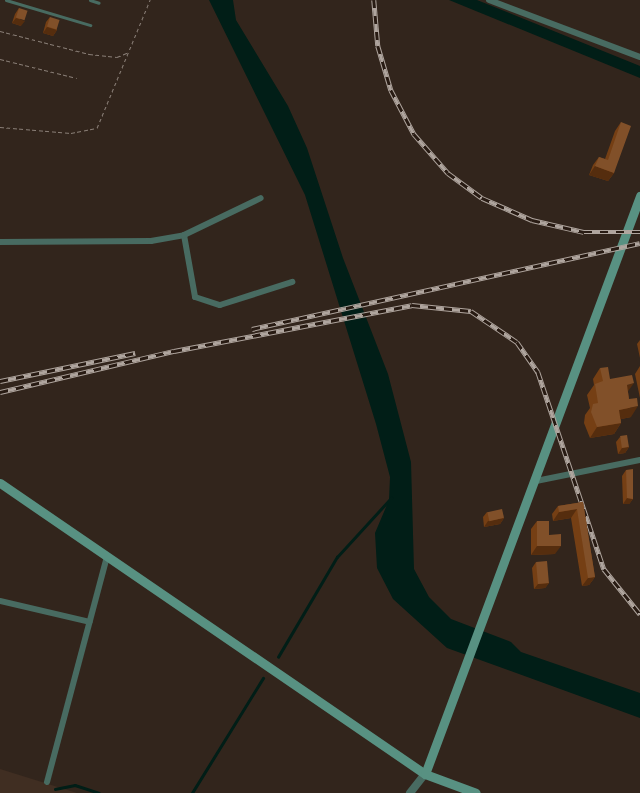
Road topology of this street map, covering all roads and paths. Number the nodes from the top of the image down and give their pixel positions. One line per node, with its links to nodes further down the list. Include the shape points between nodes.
1 (6, 0): 6 (lane)
2 (90, 0): 5 (lane)
3 (150, 0): 8 (path)
4 (489, 0): 9 (street)
5 (100, 3)
6 (90, 25)
7 (0, 30): 8 (path, via 89,54 117,57)
8 (130, 52): 12 (path, via 97,128 71,133)
9 (640, 57)
10 (0, 59): 11 (path)
11 (78, 78)
12 (0, 127)
13 (640, 196): 15 (main road)
14 (261, 198): 16 (street)
15 (637, 211): 20 (main road)
16 (184, 235): 17 (street, via 151,241); 18 (street, via 195,297 220,305)
17 (0, 242)
18 (292, 282)
19 (640, 460): 20 (street)
20 (536, 481): 25 (main road)
21 (0, 483): 22 (main road)
22 (107, 556): 24 (street); 25 (main road)
23 (0, 601): 24 (street)
24 (90, 622): 26 (street)
25 (425, 774): 27 (street); 28 (main road)
26 (47, 782)
27 (410, 793)
28 (476, 793)

